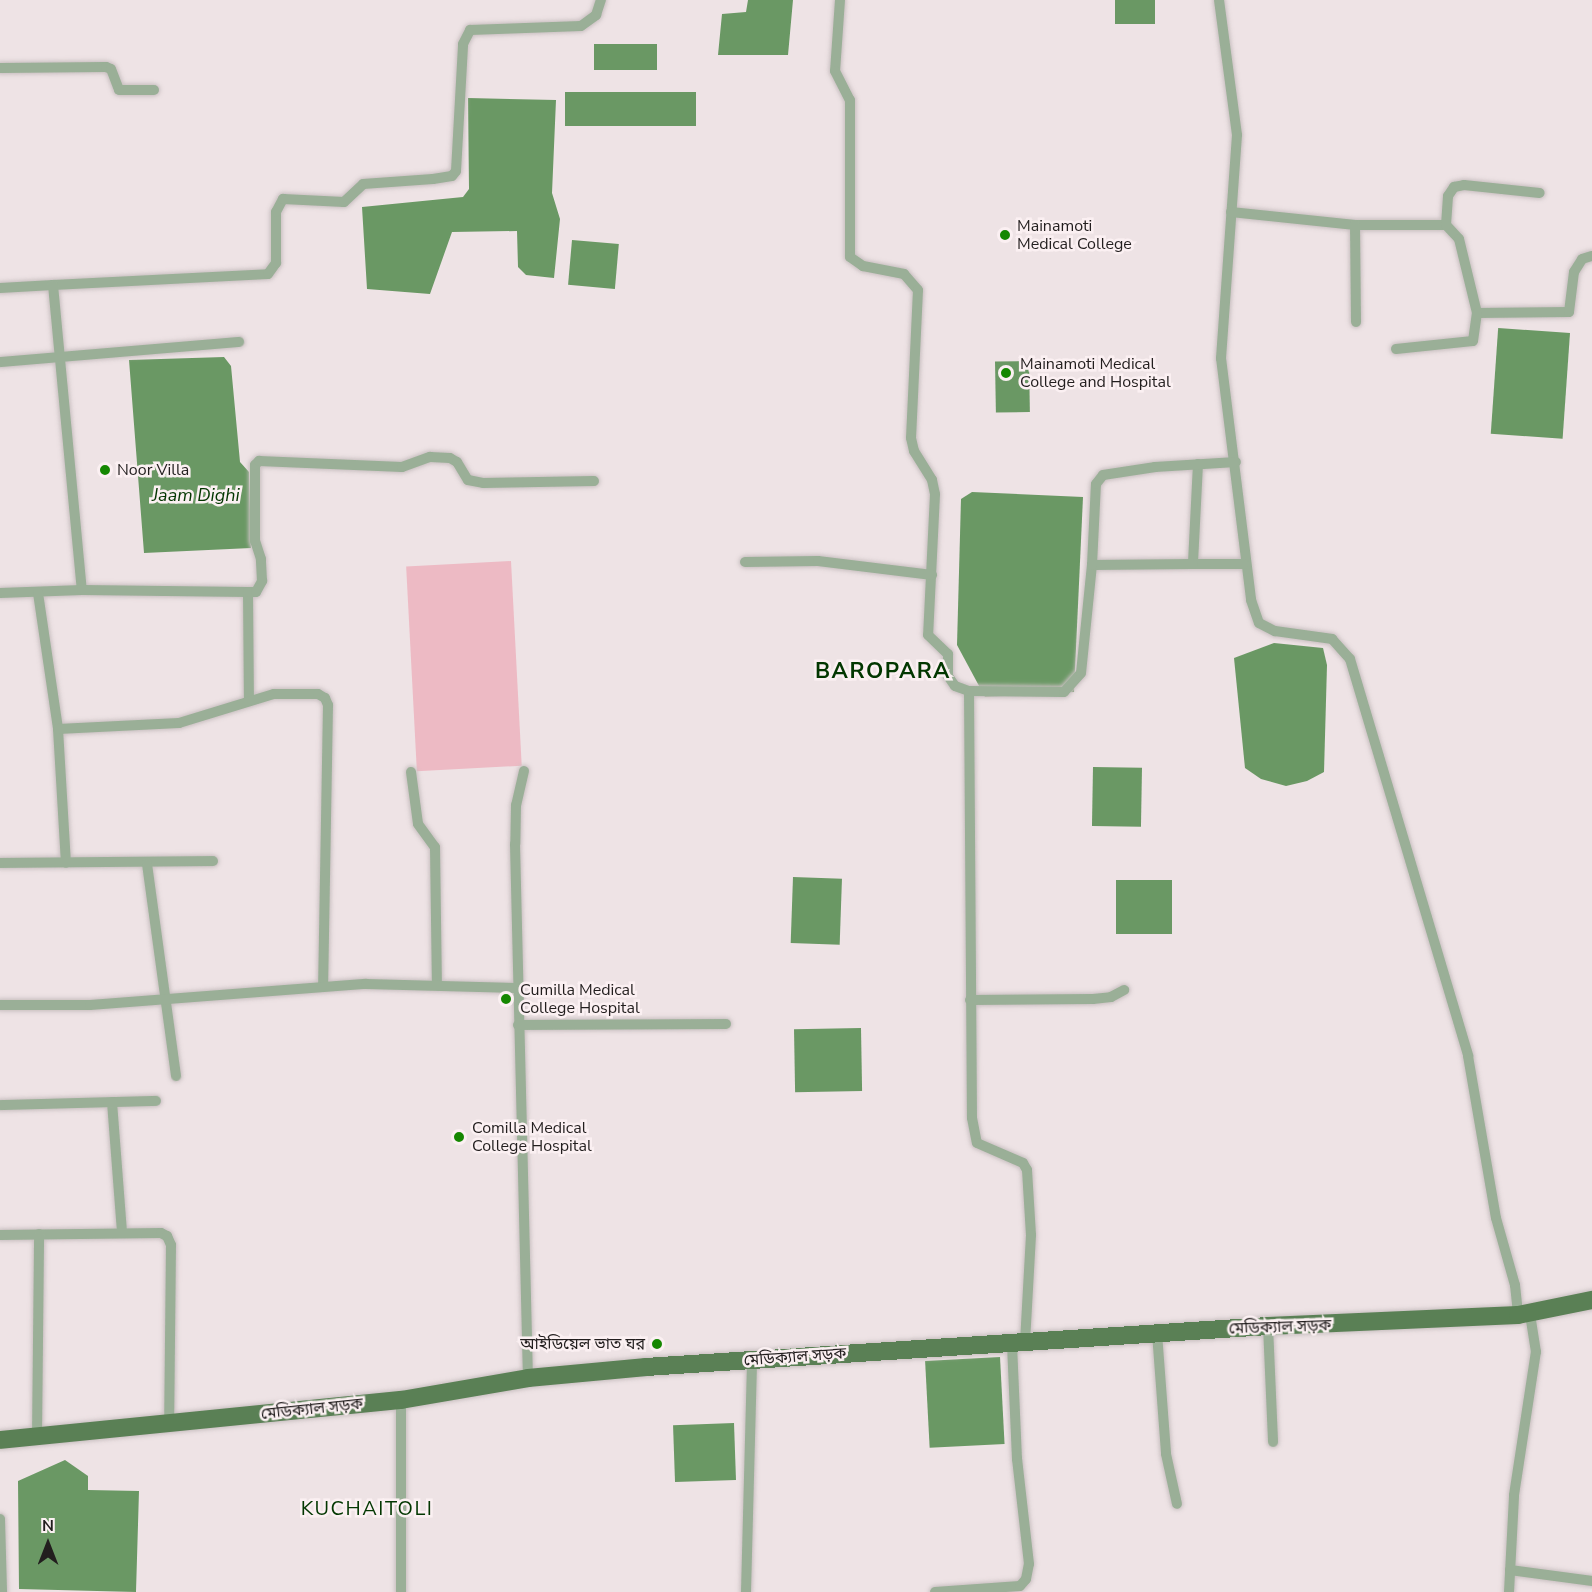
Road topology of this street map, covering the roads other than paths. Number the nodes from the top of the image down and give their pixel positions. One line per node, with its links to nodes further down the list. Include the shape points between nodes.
1 (601, 0): 11 (street, via 596,15 581,26 470,30 463,44 456,171 452,176 363,184 344,202 284,199 276,212 276,263 268,274)
2 (840, 0): 26 (street, via 835,71 850,100 850,258 863,266 904,274 918,290 911,438 935,494)
3 (1219, 0): 7 (street, via 1237,135)
4 (0, 68): 5 (street, via 106,67 111,69 119,90)
5 (154, 90)
6 (1540, 193): 9 (street, via 1454,187 1448,196)
7 (1231, 212): 8 (street); 19 (street, via 1221,358)
8 (1355, 225): 9 (street); 14 (street)
9 (1446, 225): 13 (street, via 1459,239)
10 (1592, 256): 13 (street, via 1582,259 1574,272 1569,312)
11 (53, 285): 12 (street); 17 (street)
12 (0, 288)
13 (1478, 313): 16 (street, via 1473,341)
14 (1356, 322)
15 (240, 342): 17 (street)
16 (1396, 349)
17 (60, 357): 18 (street); 27 (street)
18 (0, 362)
19 (1236, 462): 20 (street); 24 (street)
20 (1198, 464): 23 (street); 25 (street, via 1103,475 1096,484)
21 (594, 481): 28 (street, via 483,483 468,480 450,458 420,459 402,467 286,459 259,461 255,465 255,541 262,580 256,592)
22 (745, 562): 26 (street, via 818,561)
23 (1193, 564): 24 (street); 25 (street)
24 (1244, 564): 57 (street, via 1259,623 1275,631 1332,639 1346,651 1468,1056 1496,1218)
25 (1092, 565): 31 (street, via 1082,663 1073,686 1064,692)
26 (932, 575): 31 (street, via 928,635 948,654 948,676 955,686)
27 (82, 590): 28 (street); 30 (street)
28 (248, 592): 32 (street)
29 (0, 593): 30 (street)
30 (38, 593): 33 (street)
31 (969, 691): 45 (street)
32 (249, 701): 33 (street, via 179,723); 41 (street, via 274,694 318,694 328,705)
33 (58, 729): 38 (street)
34 (524, 771): 42 (street, via 517,795 515,844)
35 (411, 772): 40 (street, via 412,806 418,824 435,848)
36 (213, 861): 39 (street)
37 (0, 863): 38 (street)
38 (66, 863): 39 (street)
39 (147, 864): 44 (street)
40 (437, 984): 41 (street); 42 (street)
41 (323, 986): 44 (street)
42 (517, 988): 48 (street)
43 (1124, 990): 45 (street, via 1111,997 1093,999)
44 (167, 998): 46 (street, via 90,1005); 49 (street)
45 (970, 1000): 60 (street, via 969,1066 977,1143 1023,1163 1029,1180)
46 (0, 1005)
47 (726, 1024): 48 (street)
48 (518, 1025): 62 (street)
49 (176, 1076)
50 (156, 1101): 51 (street)
51 (112, 1102): 52 (street); 53 (street)
52 (0, 1105)
53 (122, 1233): 54 (street); 64 (street, via 161,1233 171,1245)
54 (39, 1234): 55 (street); 65 (street)
55 (0, 1235)
56 (1592, 1300): 57 (main road, মেডিক্যাল সড়ক)
57 (1524, 1314): 58 (main road, মেডিক্যাল সড়ক); 70 (street, via 1536,1352 1514,1496)
58 (1268, 1326): 59 (main road, মেডিক্যাল সড়ক); 67 (street)
59 (1157, 1333): 60 (main road, মেডিক্যাল সড়ক); 68 (street, via 1166,1454)
60 (1018, 1343): 61 (main road, মেডিক্যাল সড়ক); 75 (street, via 1017,1459 1029,1564 1026,1579 1020,1586)
61 (752, 1360): 62 (main road, মেডিক্যাল সড়ক); 74 (street)
62 (528, 1378): 63 (main road, মেডিক্যাল সড়ক)
63 (401, 1400): 64 (main road, মেডিক্যাল সড়ক); 73 (street)
64 (168, 1425): 65 (main road, মেডিক্যাল সড়ক)
65 (37, 1436): 66 (main road, মেডিক্যাল সড়ক)
66 (0, 1440)
67 (1273, 1442)
68 (1177, 1504)
69 (0, 1519): 72 (street)
70 (1510, 1570): 71 (street); 76 (street)
71 (1592, 1581)
72 (1, 1591)
73 (401, 1592)
74 (746, 1592)
75 (935, 1592)
76 (1509, 1592)

